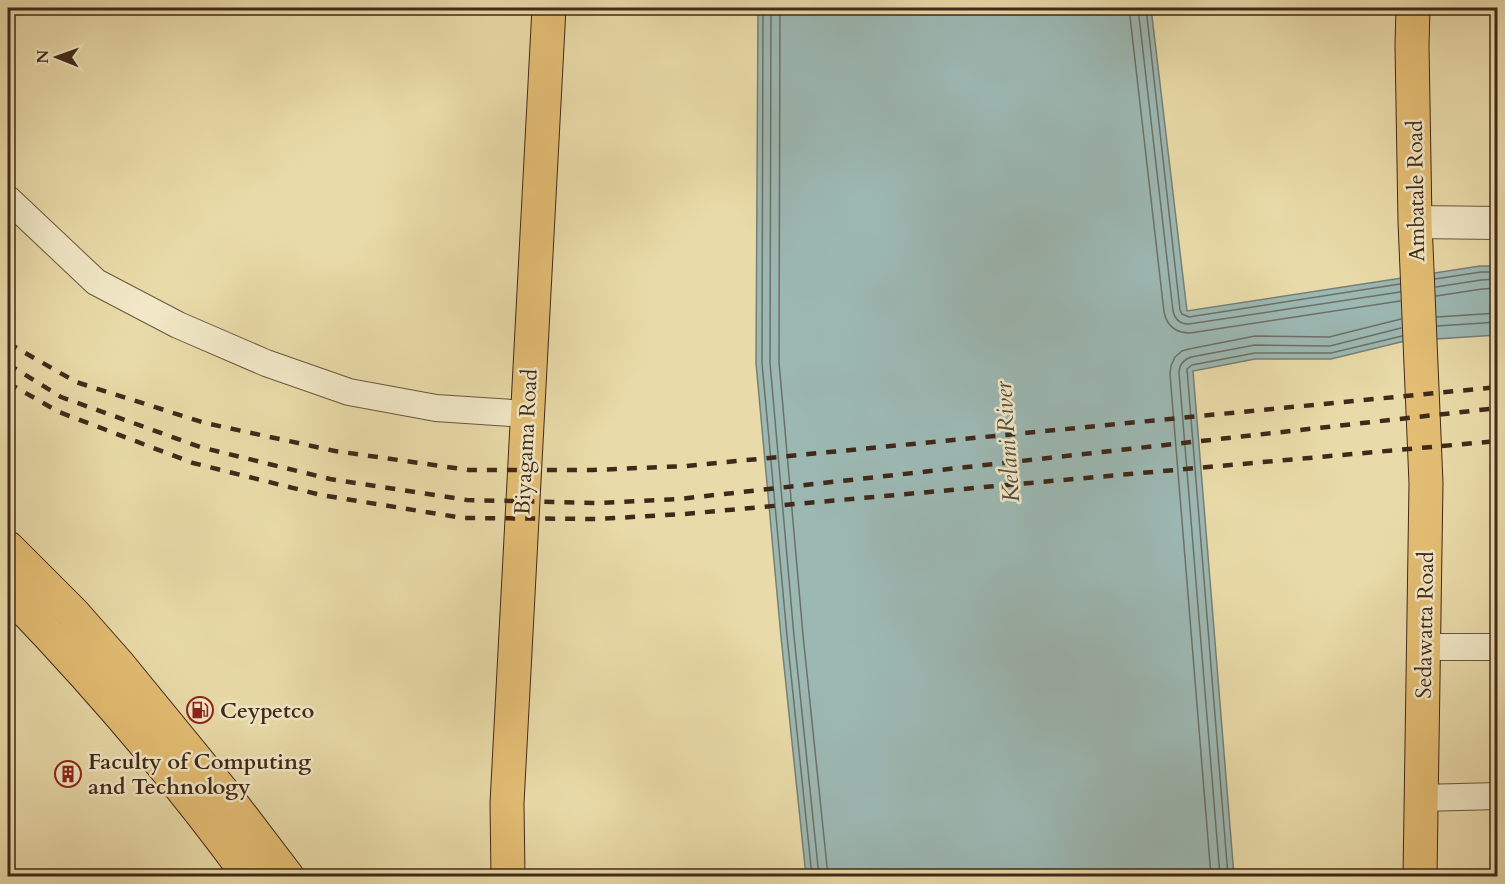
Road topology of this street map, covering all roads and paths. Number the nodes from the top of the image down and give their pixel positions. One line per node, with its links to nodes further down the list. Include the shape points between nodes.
1 (549, 8): 7 (main road, Biyagama Road)
2 (1414, 8): 5 (main road, Ambatale Road)
3 (8, 199): 7 (street, via 96,282 178,326 266,363 349,392 436,408)
4 (1497, 224): 5 (street)
5 (1415, 231): 6 (main road, Ambatale Road)
6 (1422, 374): 10 (main road, Sedawatta Road, via 1426,483)
7 (527, 414): 16 (main road, Biyagama Road, via 507,803)
8 (8, 548): 15 (main road, via 118,664)
9 (8, 592): 14 (main road, via 164,765)
10 (1423, 647): 11 (street); 13 (main road, Sedawatta Road)
11 (1497, 647)
12 (1497, 796): 13 (street)
13 (1421, 798): 17 (main road, Sedawatta Road)
14 (249, 876)
15 (287, 876)
16 (508, 876)
17 (1420, 876)

